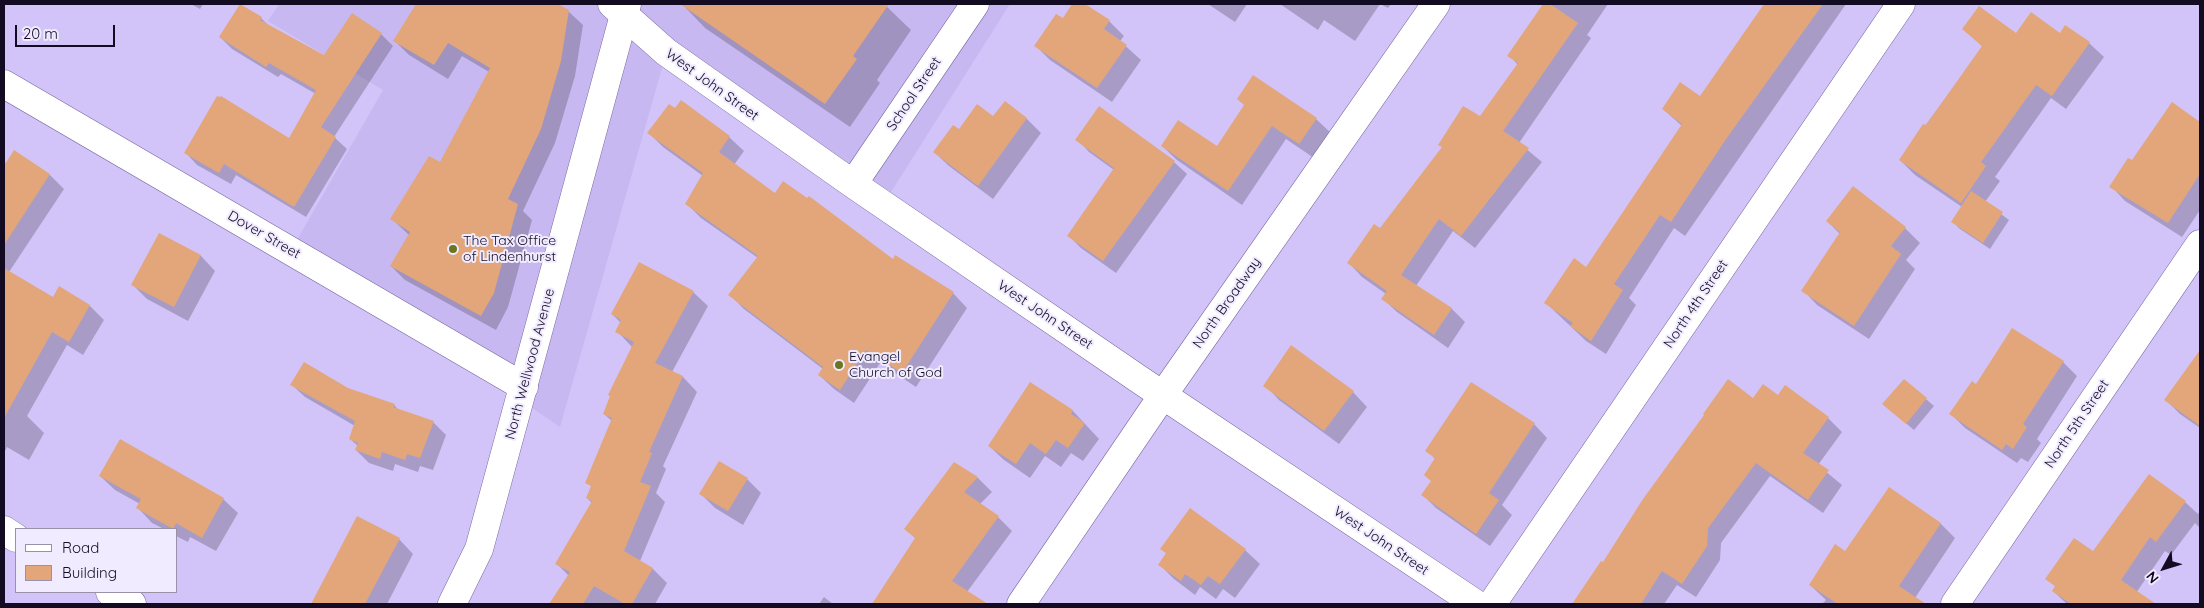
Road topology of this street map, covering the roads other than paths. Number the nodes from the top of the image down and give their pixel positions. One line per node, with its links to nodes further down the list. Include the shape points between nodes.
1 (975, 4): 6 (street, School Street)
2 (1436, 4): 9 (street, North Broadway)
3 (1901, 4): 17 (street, North 4th Street)
4 (621, 7): 6 (street, West John Street, via 666,52); 8 (street, North Wellwood Avenue)
5 (4, 84): 8 (street, Dover Street)
6 (852, 184): 9 (street, West John Street)
7 (2200, 244): 18 (street, North 5th Street)
8 (524, 387): 14 (street, North Wellwood Avenue, via 479,549)
9 (1163, 395): 15 (street, North Broadway); 16 (street, West John Street)
10 (4, 530): 11 (street)
11 (15, 537)
12 (112, 593): 13 (street)
13 (132, 604)
14 (452, 604)
15 (1021, 604)
16 (1476, 604)
17 (1492, 604)
18 (1955, 604)

